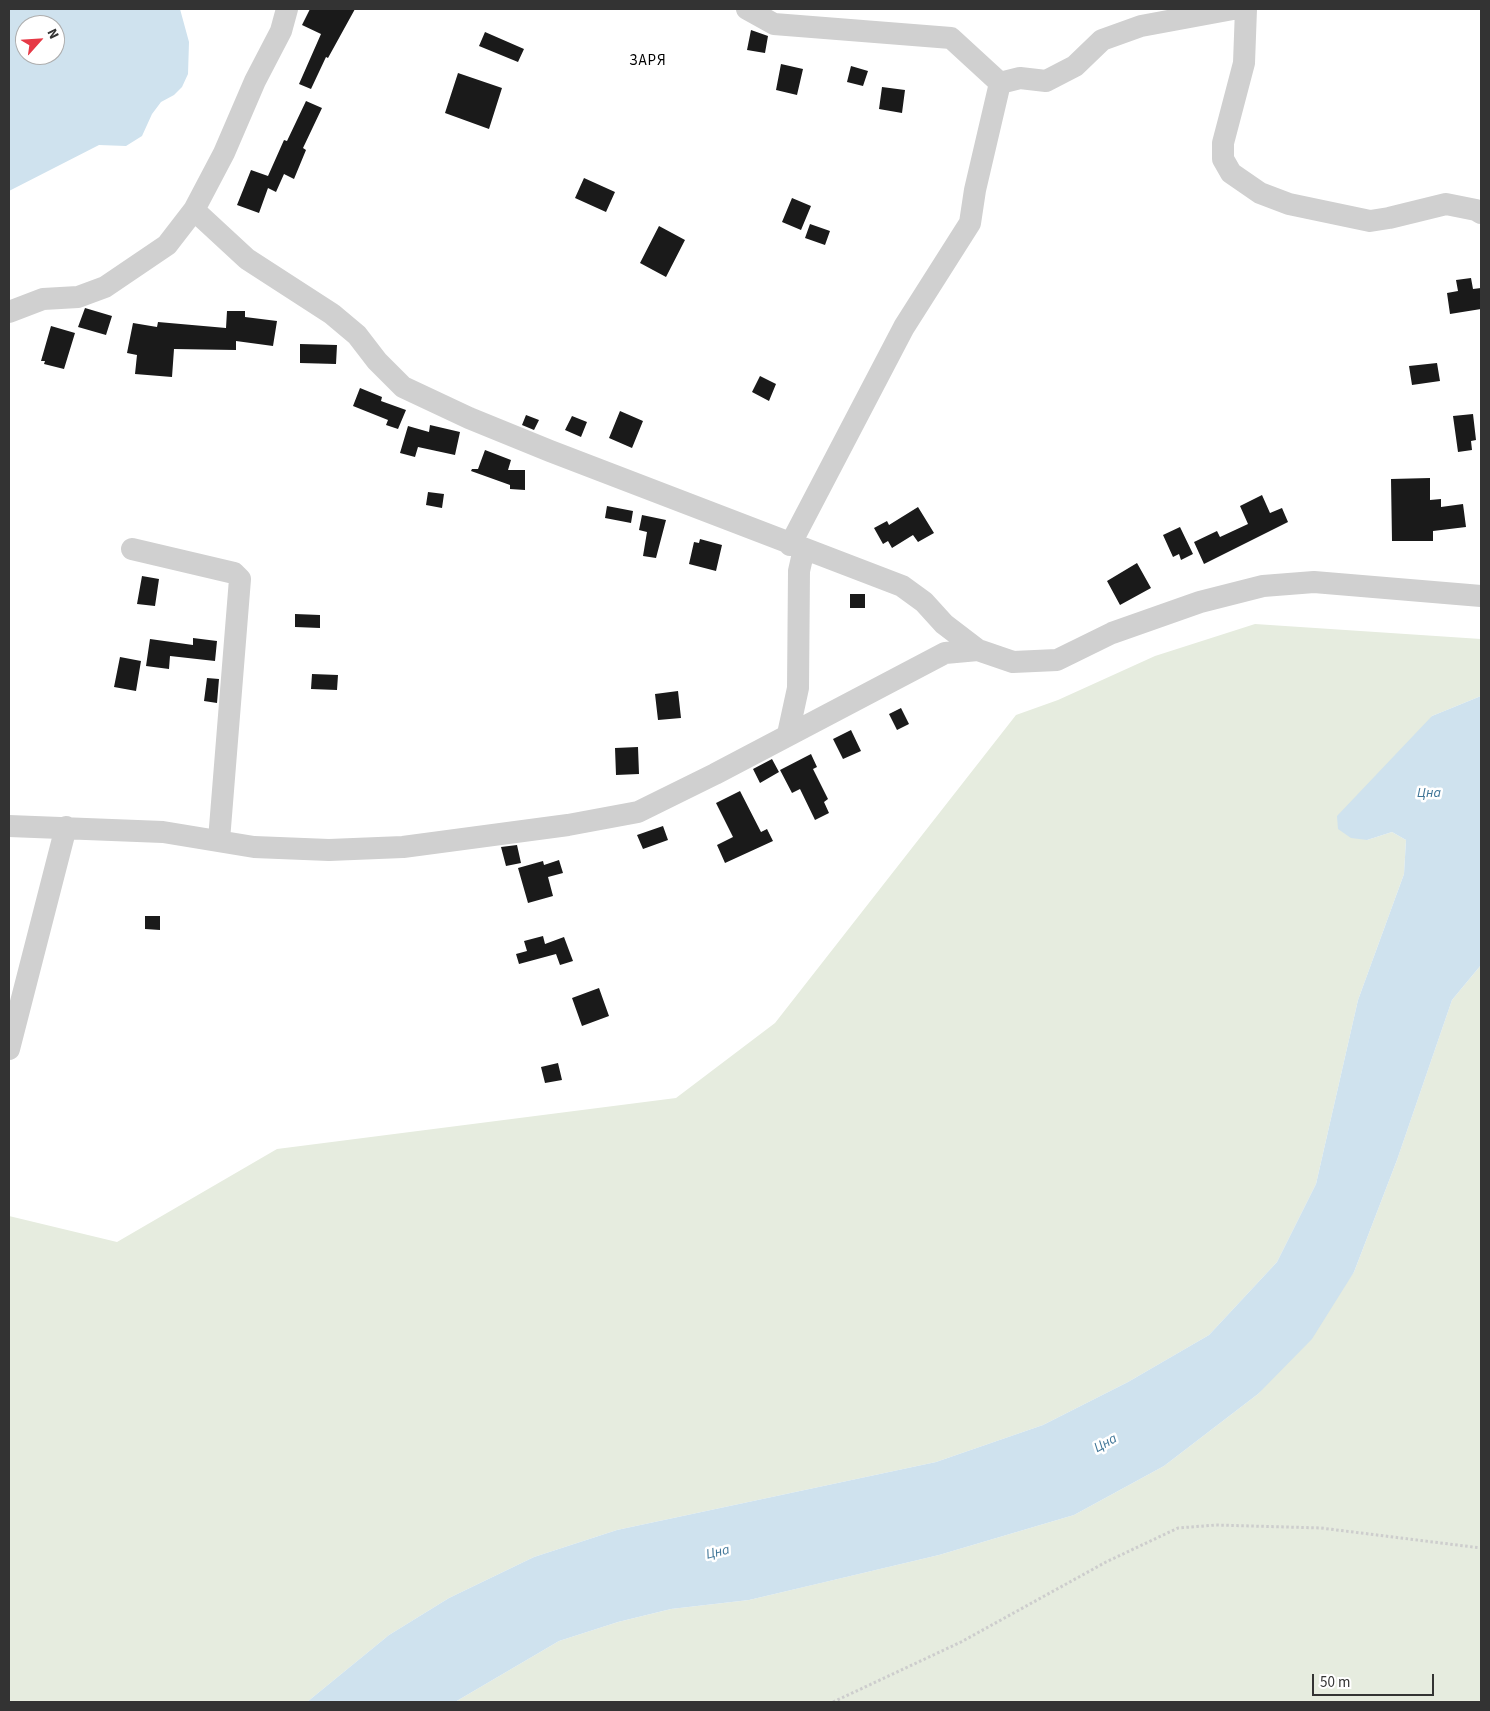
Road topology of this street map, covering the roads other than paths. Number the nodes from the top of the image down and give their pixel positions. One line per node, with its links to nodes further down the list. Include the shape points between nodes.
1 (287, 9): 6 (street, via 281,30)
2 (747, 9): 5 (street, via 774,24 951,38)
3 (1233, 9): 5 (street, via 1141,26 1102,40 1075,66 1046,81 1020,78)
4 (1246, 9): 7 (street, via 1244,63 1223,143 1223,159 1231,173 1260,193 1288,204 1370,221 1446,204)
5 (1000, 83): 9 (street, via 970,223 904,327)
6 (194, 210): 8 (street, via 167,245 105,287 78,297 43,299); 9 (street, via 247,259 332,314 357,335 377,362 403,387 550,452)
7 (1481, 213)
8 (9, 312)
9 (797, 547): 12 (street, via 902,586); 13 (street, via 798,688)
10 (132, 549): 16 (street, via 234,573 240,579)
11 (1481, 596): 12 (street, via 1358,584 1289,583 1245,589 1200,602 1112,633 1057,660 1013,662)
12 (978, 650): 13 (street, via 945,652)
13 (788, 734): 16 (street, via 638,812 385,848 254,847)
14 (9, 826): 15 (street)
15 (66, 827): 16 (street, via 163,832); 17 (street)
16 (220, 840)
17 (9, 1048)

